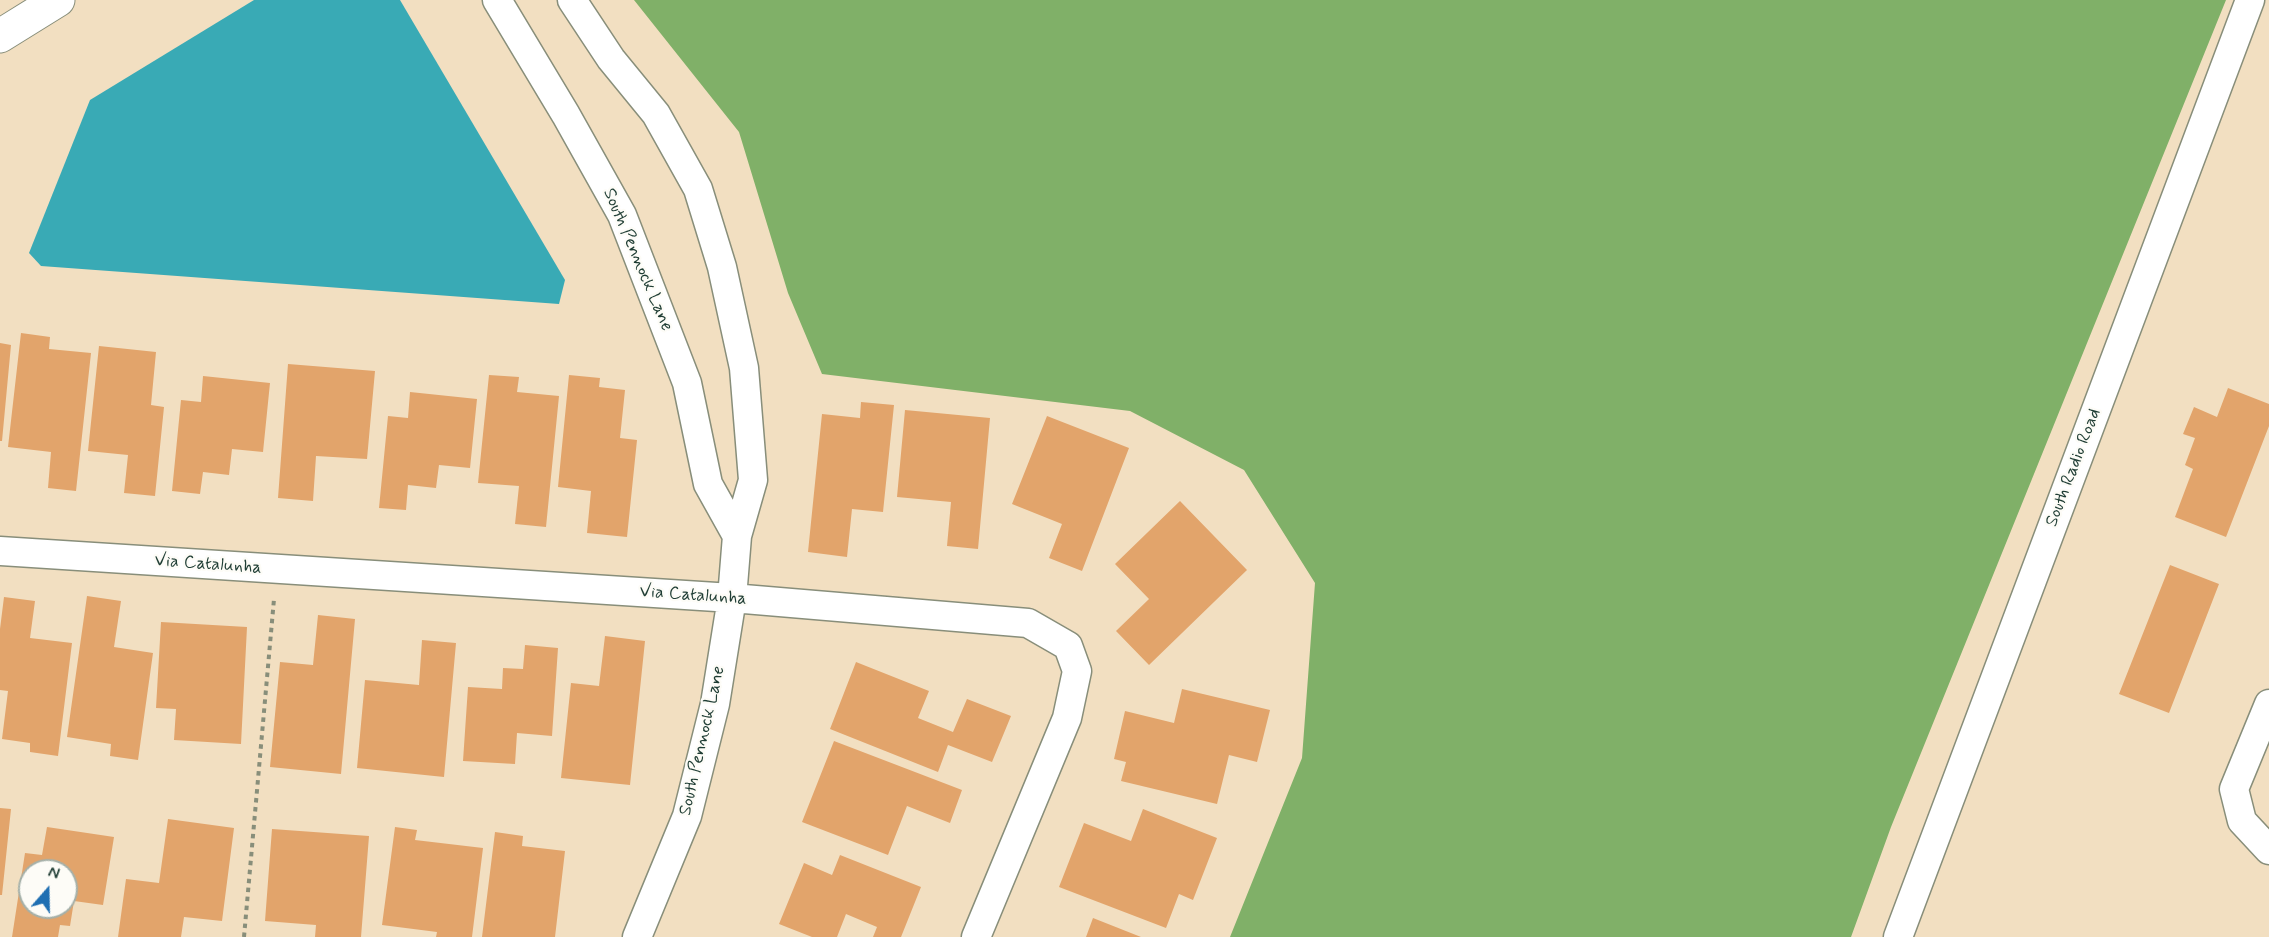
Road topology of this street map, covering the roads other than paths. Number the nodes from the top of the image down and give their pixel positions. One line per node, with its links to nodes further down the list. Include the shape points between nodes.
1 (58, 0): 5 (street)
2 (497, 0): 6 (street, South Pennock Lane, via 622,215 687,384 708,484)
3 (572, 0): 6 (street, South Pennock Lane, via 611,59 657,114 698,189 712,233 744,368 753,480)
4 (2250, 0): 13 (street, South Radio Road)
5 (0, 36)
6 (737, 536): 8 (street, South Pennock Lane)
7 (0, 551): 8 (street, Via Catalunha)
8 (732, 598): 11 (street, South Pennock Lane, via 715,704 687,816); 12 (street, Via Catalunha, via 1028,623 1068,646 1077,671 1067,718)
9 (2269, 704): 10 (street, via 2234,789 2242,821)
10 (2269, 850)
11 (637, 937)
12 (976, 937)
13 (1898, 937)

